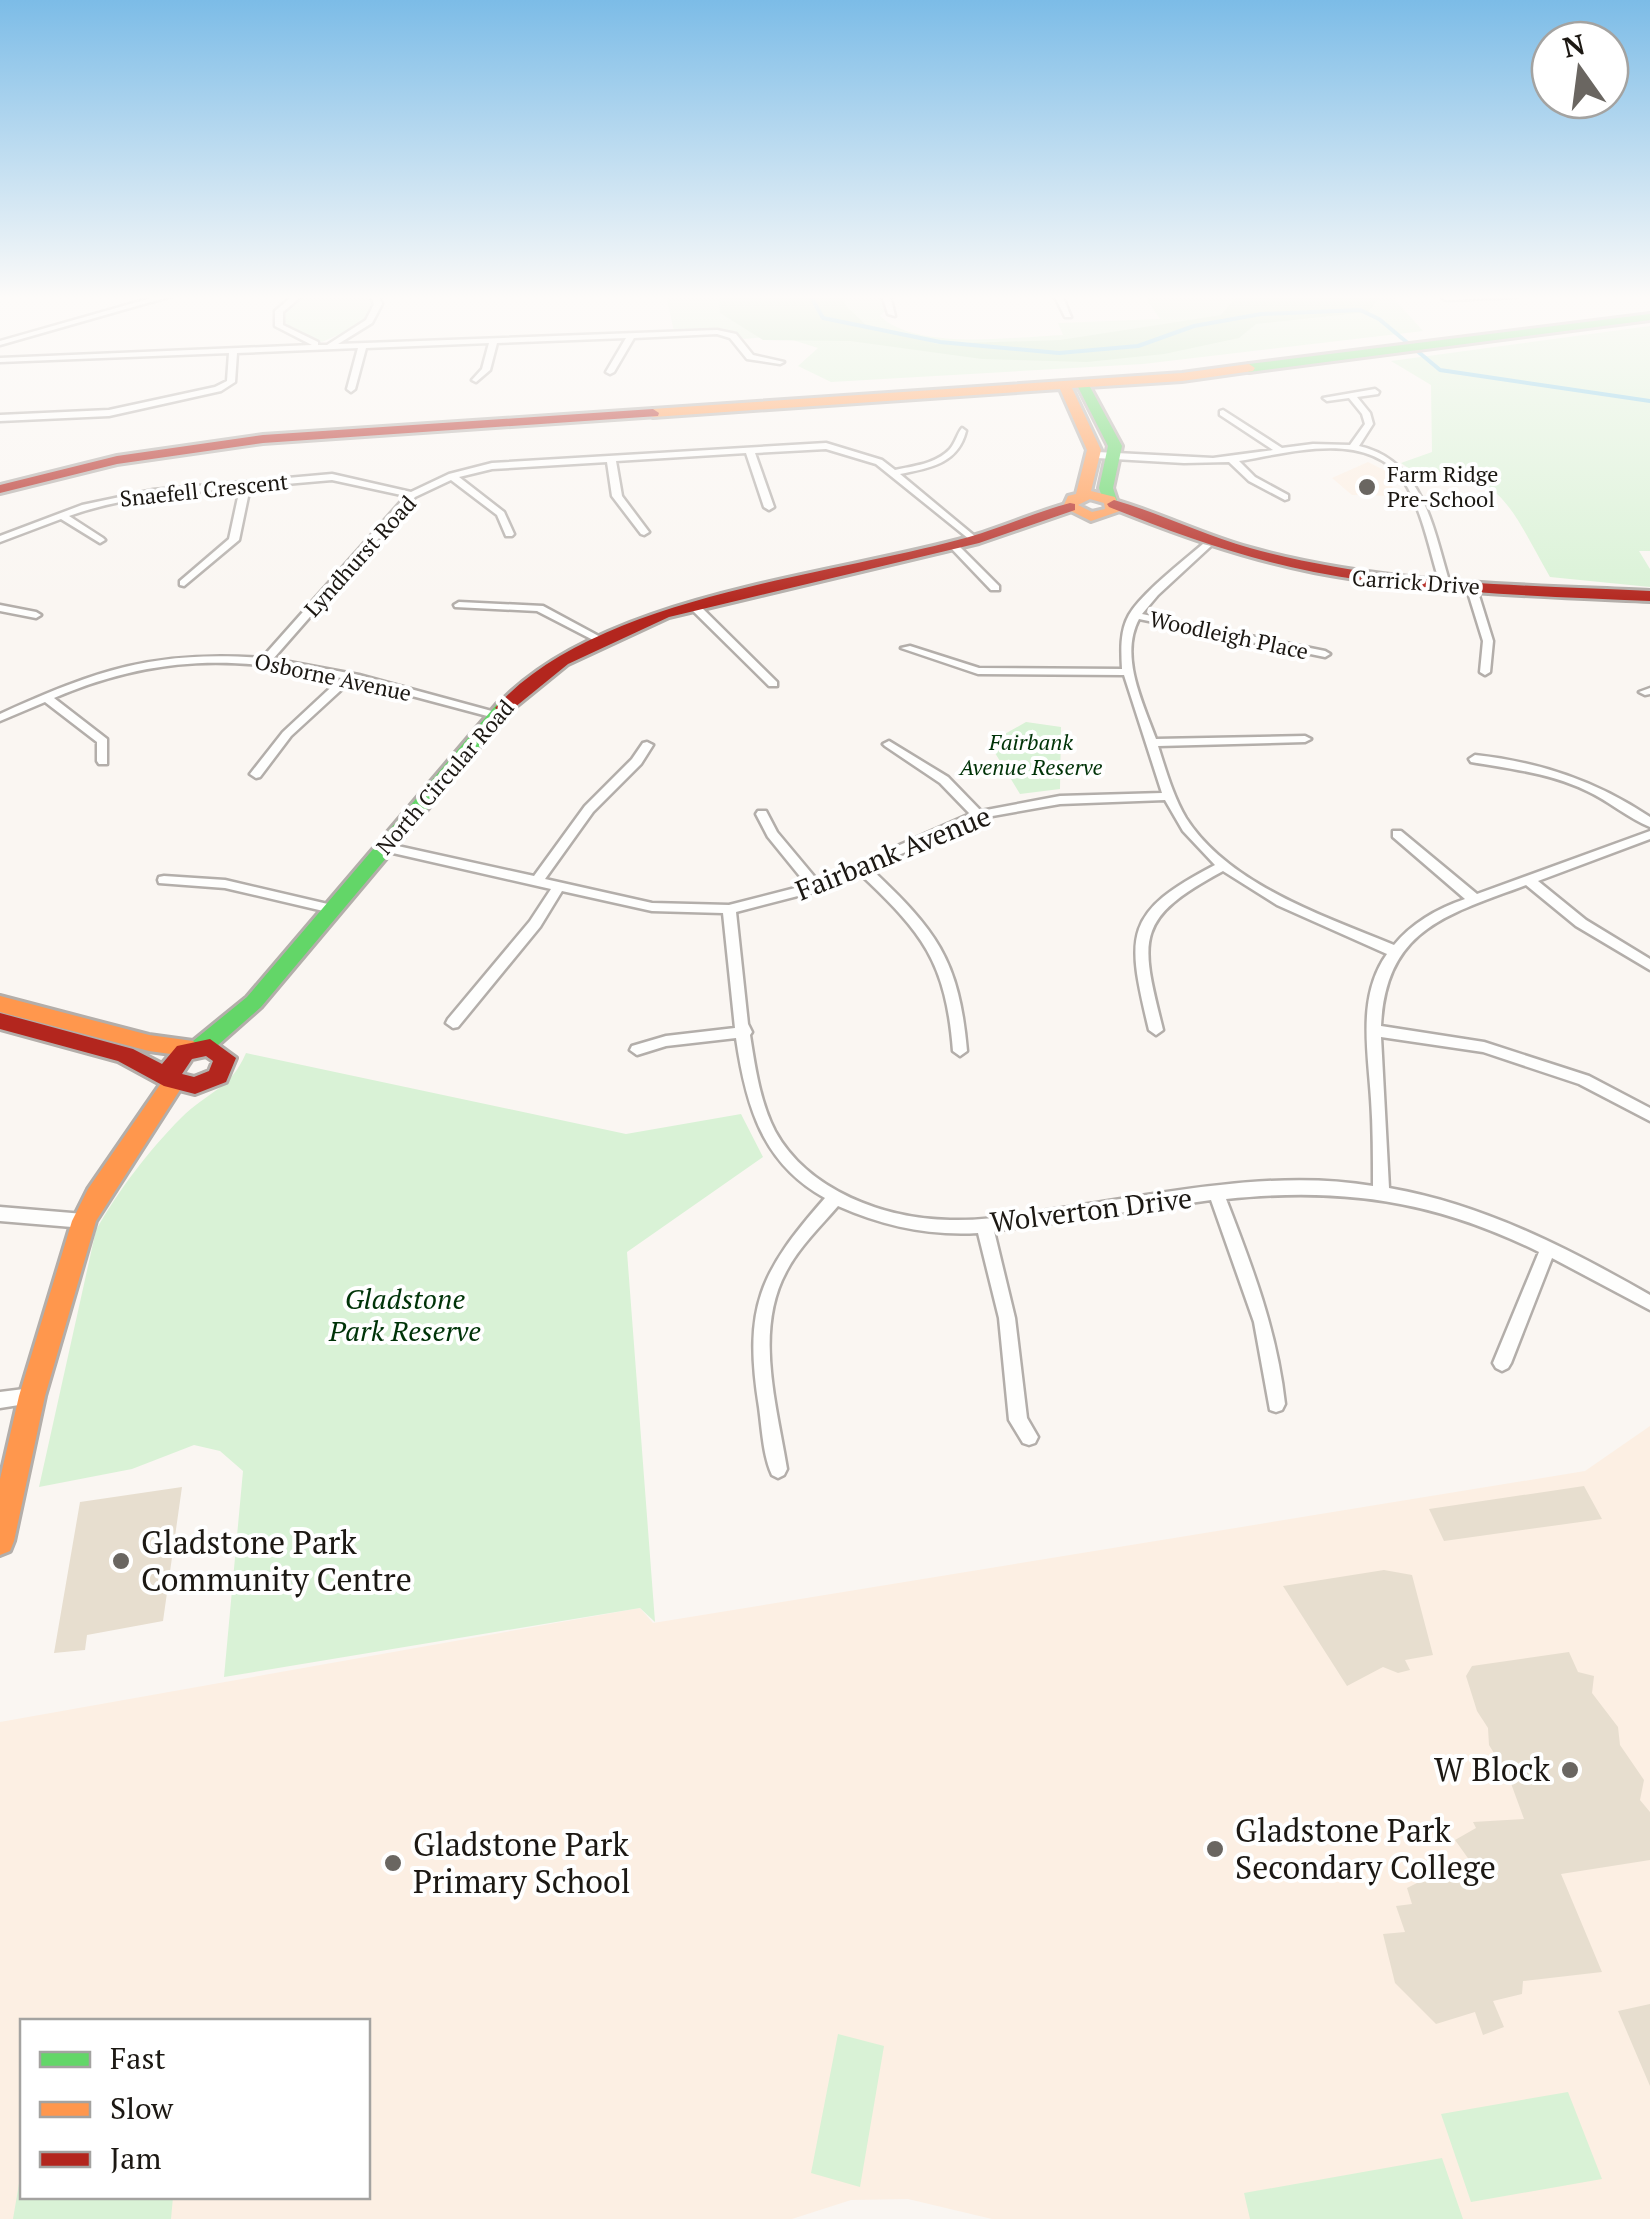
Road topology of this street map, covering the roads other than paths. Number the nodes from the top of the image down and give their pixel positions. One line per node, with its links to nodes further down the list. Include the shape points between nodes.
1 (1353, 398): 10 (street, via 1370,424)
2 (175, 399): 6 (street, via 109,413)
3 (870, 399): 17 (street, via 263,439 117,460)
4 (1082, 399): 11 (street)
5 (1224, 413): 9 (street)
6 (0, 418)
7 (962, 431): 14 (street, via 948,456)
8 (749, 449): 12 (street, Lyndhurst Road); 14 (street, Lyndhurst Road, via 826,446 860,453); 20 (street)
9 (1278, 449): 10 (street); 13 (street)
10 (1352, 449): 30 (street, via 1386,461 1411,484)
11 (1108, 456): 13 (street); 21 (street)
12 (611, 458): 15 (street, Lyndhurst Road, via 492,466); 23 (street, via 617,496)
13 (1232, 460): 19 (street)
14 (894, 472): 27 (street, Lyndhurst Road)
15 (452, 476): 18 (street, Lyndhurst Road); 24 (street, via 501,514)
16 (246, 484): 18 (street, Snaefell Crescent, via 344,478); 22 (street, Snaefell Crescent, via 137,495); 29 (street, via 234,540)
17 (0, 489)
18 (412, 495): 42 (street, Lyndhurst Road)
19 (1285, 497)
20 (769, 507)
21 (1102, 510): 27 (street, North Circular Road); 28 (street, Carrick Drive)
22 (61, 515): 25 (street, Snaefell Crescent); 26 (street)
23 (644, 532)
24 (509, 534)
25 (0, 539)
26 (100, 540)
27 (963, 542): 32 (street, Lyndhurst Road); 35 (street, North Circular Road)
28 (1196, 543): 30 (street, Carrick Drive, via 1296,570); 37 (street)
29 (184, 583)
30 (1445, 584): 31 (street, Carrick Drive)
31 (1471, 586): 33 (street, Carrick Drive); 44 (street, via 1488,641)
32 (995, 588)
33 (1650, 596)
34 (459, 605): 39 (street, via 539,608)
35 (693, 605): 39 (street, North Circular Road); 46 (street)
36 (0, 608): 38 (street)
37 (1134, 614): 41 (street, Woodleigh Place); 43 (street, via 1124,643)
38 (36, 615)
39 (601, 640): 48 (street, North Circular Road, via 537,678)
40 (906, 648): 43 (street, via 978,670)
41 (1324, 654)
42 (267, 659): 45 (street, Osborne Avenue); 47 (street, Osborne Avenue, via 161,662)
43 (1125, 672): 51 (street)
44 (1485, 672)
45 (349, 678): 48 (street, Osborne Avenue); 56 (street, via 287,734)
46 (773, 684)
47 (45, 697): 49 (street, Osborne Avenue); 55 (street, via 103,741)
48 (495, 715): 63 (street, North Circular Road)
49 (0, 718)
50 (1305, 738): 51 (street)
51 (1151, 743): 57 (street)
52 (889, 744): 59 (street, via 944,780)
53 (647, 745): 68 (street, via 589,808)
54 (1475, 759): 60 (street, via 1567,774)
55 (103, 762)
56 (256, 774)
57 (1169, 796): 59 (street, Fairbank Avenue, via 1060,800); 64 (street, via 1186,828)
58 (762, 814): 69 (street)
59 (978, 814): 65 (street, Fairbank Avenue)
60 (1650, 823)
61 (1397, 834): 71 (street)
62 (1650, 834): 67 (street)
63 (384, 848): 68 (street, Fairbank Avenue); 72 (street, North Circular Road)
64 (1225, 865): 74 (street, via 1272,896); 80 (street, via 1182,886 1147,918 1141,971)
65 (862, 868): 69 (street, Fairbank Avenue); 85 (street, via 936,942 951,976)
66 (164, 880): 72 (street, via 225,884)
67 (1528, 880): 71 (street); 75 (street, via 1580,923)
68 (537, 882): 70 (street, Fairbank Avenue)
69 (816, 886): 73 (street, Fairbank Avenue)
70 (558, 887): 73 (street, Fairbank Avenue, via 652,907); 79 (street, via 536,924)
71 (1474, 899): 74 (street, via 1423,924)
72 (332, 909): 76 (street, North Circular Road)
73 (729, 909): 82 (street, Wolverton Drive)
74 (1394, 951): 81 (street, via 1373,994)
75 (1650, 965)
76 (254, 1002): 83 (street, North Circular Road); 86 (street, North Circular Road)
77 (0, 1004): 78 (street)
78 (19, 1020): 83 (street); 87 (street, via 125,1055)
79 (454, 1022)
80 (1156, 1030)
81 (1372, 1030): 88 (street, via 1484,1047 1584,1080); 89 (street)
82 (745, 1032): 84 (street); 91 (street, Wolverton Drive, via 769,1134 797,1170)
83 (197, 1048): 86 (street, via 217,1049); 87 (street, North Circular Road, via 173,1063)
84 (637, 1050)
85 (960, 1051)
86 (225, 1058): 87 (street, North Circular Road, via 218,1076)
87 (180, 1083): 93 (street)
88 (1650, 1115)
89 (1381, 1192): 90 (street, Wolverton Drive); 95 (street, Wolverton Drive, via 1470,1216)
90 (1216, 1194): 94 (street, Wolverton Drive); 100 (street, via 1261,1307)
91 (836, 1197): 94 (street, Wolverton Drive, via 895,1219); 102 (street, via 775,1277 765,1312 762,1358)
92 (0, 1214): 93 (street)
93 (84, 1221): 98 (street)
94 (984, 1225): 101 (street, via 1008,1318 1018,1420)
95 (1548, 1249): 96 (street, Wolverton Drive); 97 (street)
96 (1650, 1303)
97 (1502, 1363)
98 (32, 1396): 99 (street); 103 (street)
99 (0, 1400)
100 (1276, 1404)
101 (1029, 1437)
102 (778, 1469)
103 (0, 1541)

